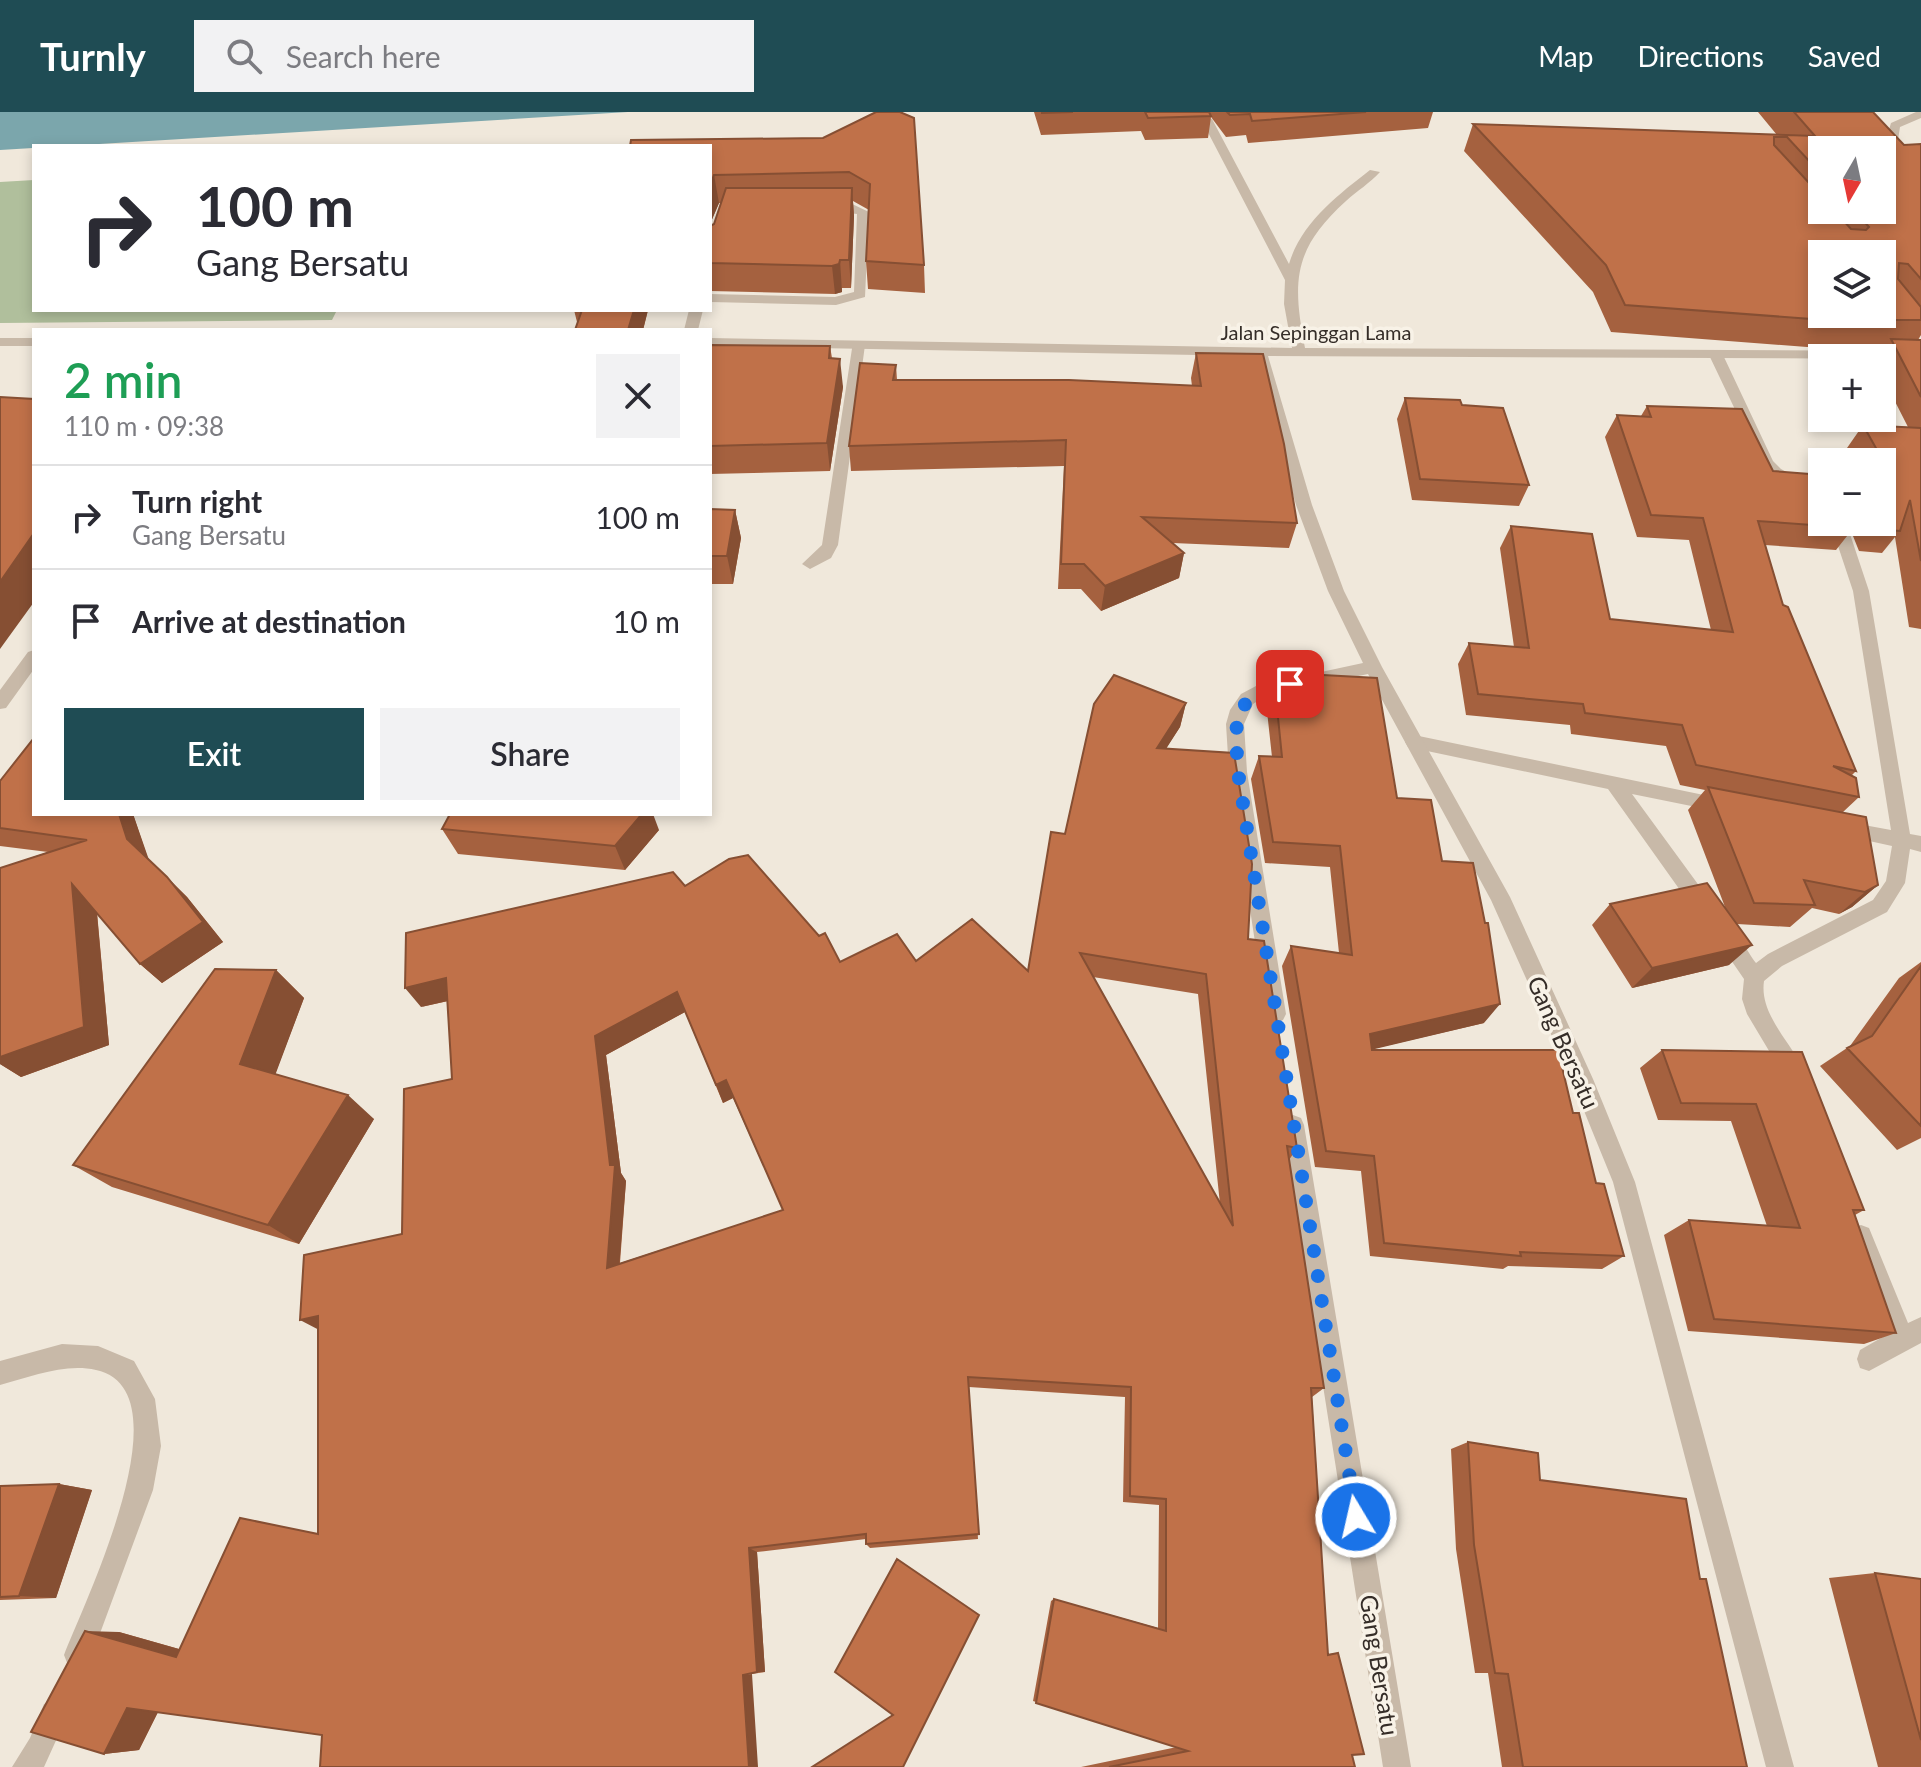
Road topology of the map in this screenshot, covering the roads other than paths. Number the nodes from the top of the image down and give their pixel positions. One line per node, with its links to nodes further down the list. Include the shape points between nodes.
1 (1171, 114): 6 (street, via 1206,119)
2 (1921, 114): 4 (street, via 1895,125 1892,140)
3 (1374, 172): 6 (street, via 1334,204 1308,235)
4 (1921, 177)
5 (808, 207): 7 (street, via 863,212 860,294 836,301)
6 (1291, 279): 13 (street)
7 (712, 298)
8 (0, 342): 9 (street)
9 (32, 342)
10 (712, 342): 11 (street, Jalan Sepinggan Lama)
11 (858, 345): 12 (street, Jalan Sepinggan Lama); 18 (street, via 830,545)
12 (1260, 352): 13 (street, Jalan Sepinggan Lama); 20 (street, Gang Bersatu, via 1304,505 1336,591)
13 (1299, 352): 14 (street, Jalan Sepinggan Lama)
14 (1716, 355): 15 (street, Jalan Sepinggan Lama); 16 (street, via 1767,463)
15 (1921, 355)
16 (1808, 489)
17 (1843, 536): 26 (street, via 1861,591)
18 (810, 564)
19 (32, 659): 21 (street)
20 (1373, 667): 22 (street, Gang Bersatu); 28 (street, via 1262,690 1247,699 1235,724)
21 (0, 703)
22 (1414, 742): 23 (street); 37 (street, Gang Bersatu, via 1500,897 1624,1182)
23 (1615, 785): 24 (street); 27 (street)
24 (1736, 808)
25 (1827, 825): 26 (street)
26 (1912, 842): 27 (street, via 1880,906 1775,960)
27 (1754, 977): 29 (street, via 1750,996 1757,1019 1780,1045)
28 (1279, 1034)
29 (1807, 1100)
30 (1290, 1111): 36 (street, Gang Bersatu)
31 (1854, 1219): 32 (street)
32 (1911, 1333): 33 (street)
33 (1869, 1359)
34 (0, 1373): 35 (street, via 62,1356 98,1358 125,1370 143,1399 148,1446 140,1490 40,1748)
35 (26, 1767)
36 (1397, 1767)
37 (1780, 1767)

